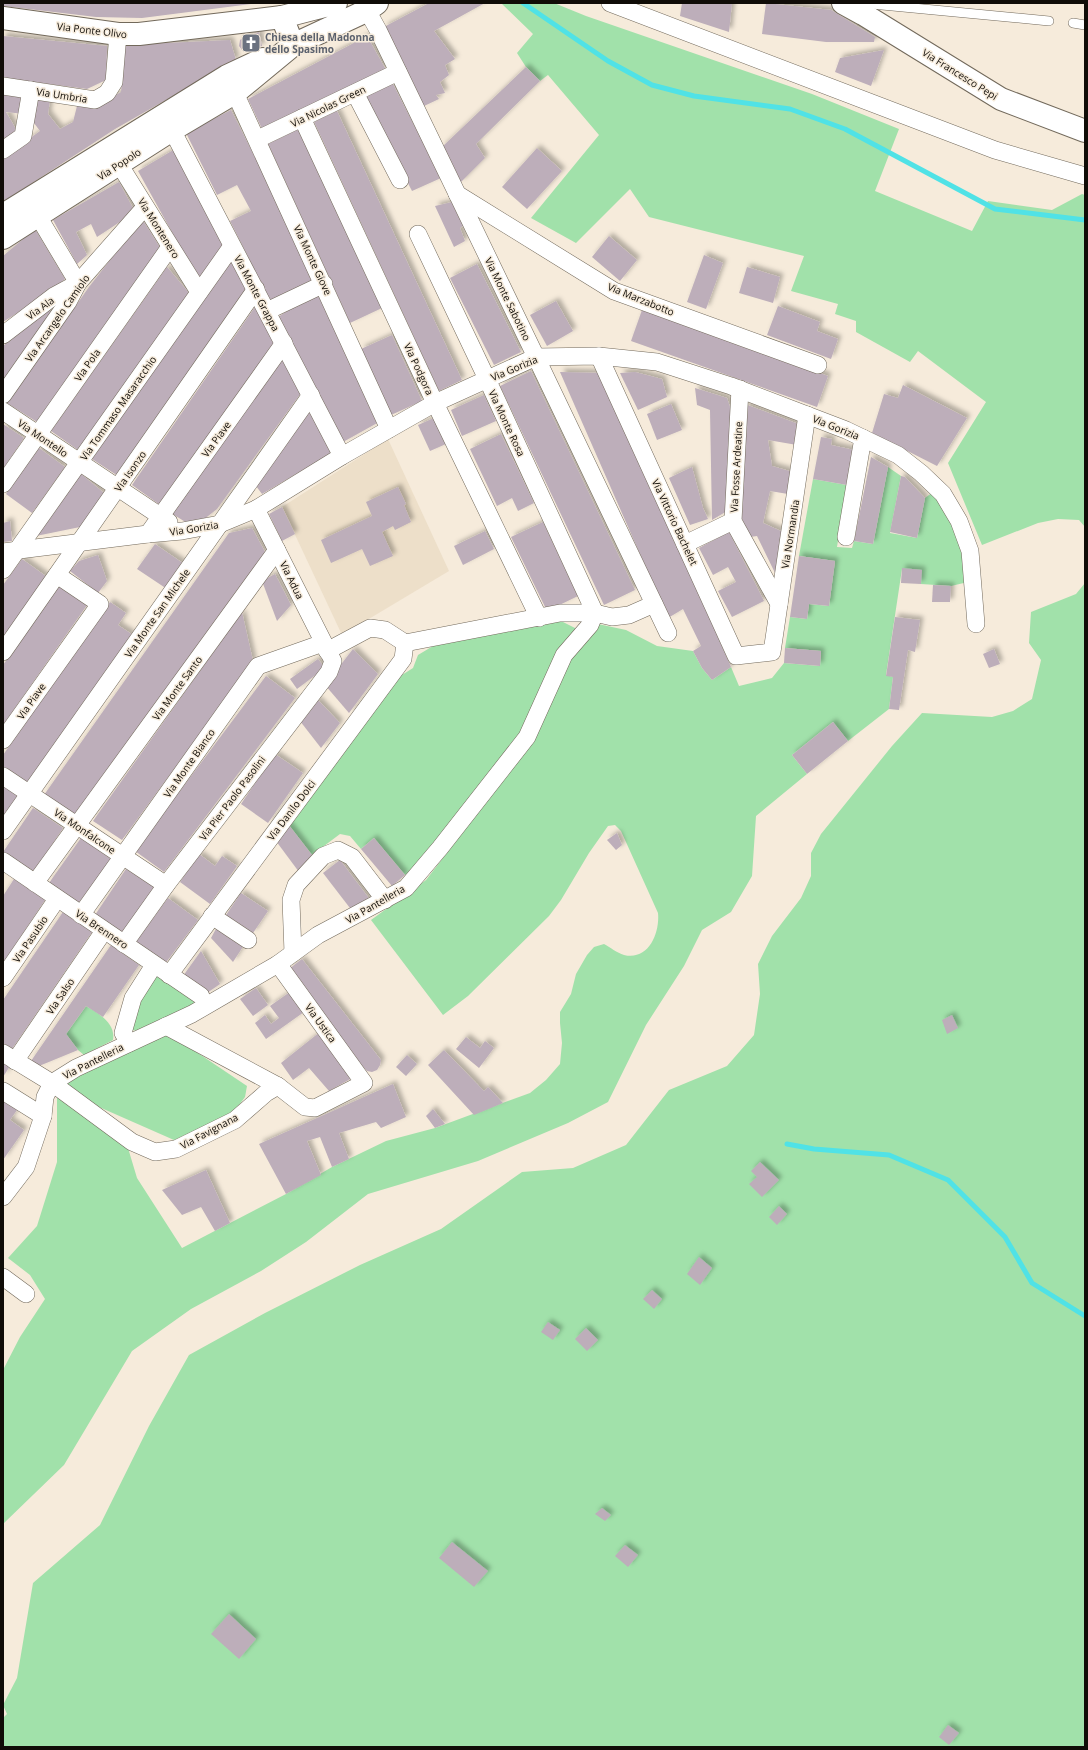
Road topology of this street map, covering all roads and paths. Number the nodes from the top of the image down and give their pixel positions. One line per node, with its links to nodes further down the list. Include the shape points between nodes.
1 (336, 3): 6 (main road, Via Ponte Olivo)
2 (610, 3): 24 (street, via 995,150)
3 (843, 3): 20 (main road, Via Francesco Pepi, via 1001,99)
4 (861, 3): 8 (lane)
5 (369, 6): 12 (main road); 13 (street, Via Monte Sabotino)
6 (282, 17): 11 (main road, Via Ponte Olivo, via 139,34); 12 (main road)
7 (3, 18): 11 (main road, Via Ponte Olivo)
8 (1049, 20)
9 (1073, 23): 10 (lane)
10 (1085, 25)
11 (118, 34): 16 (street, Via Umbria, via 114,82 107,93 95,100)
12 (293, 45): 14 (main road)
13 (398, 72): 17 (street, Via Nicolas Green); 26 (street, Via Monte Sabotino)
14 (231, 84): 19 (main road, Via Popolo); 21 (street, Via Monte Giove); 28 (main road, Via Popolo)
15 (3, 86): 16 (street, Via Umbria)
16 (31, 90): 22 (street, via 23,136)
17 (355, 93): 18 (street, Via Nicolas Green); 25 (street)
18 (302, 118): 21 (street, Via Nicolas Green); 48 (street, Via Podgora)
19 (172, 130): 23 (main road, Via Popolo); 32 (street, Via Monte Grappa)
20 (1085, 130)
21 (258, 139): 35 (street, Via Monte Giove)
22 (3, 150)
23 (119, 164): 27 (street, Via Montenero); 28 (main road, Via Popolo)
24 (1080, 174)
25 (400, 180)
26 (456, 194): 41 (street, Via Monte Sabotino); 43 (street, Via Marzabotto, via 614,291)
27 (146, 207): 33 (street, Via Montenero); 34 (street, Via Arcangelo Camiolo)
28 (33, 208): 29 (main road, Via Popolo); 31 (main road, Via Popolo); 34 (street)
29 (3, 215)
30 (418, 234): 44 (street, Via Monte Rosa)
31 (3, 238)
32 (232, 246): 36 (street, Via Monte Grappa); 37 (street, Via Tommaso Masaracchio)
33 (170, 247): 37 (street, Via Montenero); 52 (street, Via Pola)
34 (78, 283): 39 (street, Via Ala, via 54,296); 46 (street, Via Arcangelo Camiolo, via 68,302)
35 (324, 284): 38 (street); 51 (street, Via Monte Giove)
36 (256, 289): 38 (street, Via Monte Grappa); 57 (street, Via Isonzo)
37 (199, 292): 55 (street, Via Tommaso Masaracchio)
38 (267, 311): 40 (street, Via Monte Grappa)
39 (3, 335)
40 (284, 343): 47 (street, Via Monte Grappa); 59 (street, Via Piave)
41 (536, 356): 42 (street, Via Gorizia); 44 (street, Via Gorizia); 71 (street, Via Monte Sabotino)
42 (599, 356): 45 (street, Via Gorizia, via 657,362); 66 (street, Via Vittorio Bachelet)
43 (818, 365)
44 (487, 379): 48 (street, Via Gorizia); 73 (street, Via Monte Rosa)
45 (740, 390): 50 (street, Via Gorizia); 60 (street, Via Fosse Ardeatine)
46 (3, 394)
47 (311, 395): 54 (street, Via Monte Grappa); 61 (street, Via Monte San Michele)
48 (435, 403): 51 (street, Via Gorizia); 74 (street, Via Podgora)
49 (3, 412): 52 (street, Via Montello)
50 (807, 415): 53 (street, Via Gorizia); 72 (street, Via Normandia)
51 (389, 429): 54 (street, Via Gorizia)
52 (38, 435): 55 (street, Via Montello); 56 (street, Via Pola)
53 (863, 438): 64 (street); 75 (street, Via Gorizia, via 898,455 921,473 942,494 959,521 970,551)
54 (342, 456): 58 (street, Via Gorizia)
55 (79, 462): 57 (street, Via Montello); 67 (street, Via Tommaso Masaracchio)
56 (3, 484)
57 (118, 488): 59 (street, Via Montello); 65 (street, Via Isonzo)
58 (256, 509): 61 (street, Via Gorizia); 68 (street, Via Adua)
59 (160, 516): 62 (street, Via Montello); 63 (street, Via Piave)
60 (733, 521): 66 (street); 72 (street, Via Fosse Ardeatine)
61 (220, 524): 62 (street, Via Gorizia); 83 (street, Via Monte San Michele)
62 (182, 531): 63 (street, Via Gorizia)
63 (148, 534): 65 (street, Via Gorizia)
64 (846, 537)
65 (80, 542): 67 (street, Via Gorizia); 70 (street, Via Isonzo)
66 (685, 544): 80 (street, Via Vittorio Bachelet, via 736,656)
67 (10, 550): 69 (street, Via Tommaso Masaracchio)
68 (277, 550): 78 (street, Via Adua); 84 (street, Via Monte Santo)
69 (3, 570)
70 (57, 575): 79 (street, Via Isonzo); 81 (street, Via Piave, via 100,604)
71 (654, 604): 73 (street, via 629,615 612,617); 76 (street, Via Monte Sabotino)
72 (779, 604): 80 (street, Via Normandia)
73 (595, 613): 74 (street, via 560,613); 91 (street, Via Pantelleria, via 590,626 564,655 527,737 406,888)
74 (539, 618): 77 (street)
75 (976, 624)
76 (668, 633)
77 (405, 643): 78 (street, Via Monte Bianco, via 385,630 370,628); 93 (street, Via Danilo Dolci, via 403,659)
78 (325, 647): 86 (street, Via Monte Bianco, via 258,666); 89 (street, Via Pier Paolo Pasolini, via 333,661 329,672)
79 (3, 652)
80 (772, 652)
81 (3, 740)
82 (3, 776): 83 (street, Via Monfalcone)
83 (30, 794): 84 (street, Via Monfalcone); 85 (street, Via Monte San Michele)
84 (77, 825): 86 (street, Via Monfalcone); 88 (street, Via Monte Santo)
85 (3, 831)
86 (123, 856): 89 (street, Via Monfalcone); 92 (street, Via Monte Bianco)
87 (5, 868): 88 (street, Via Brennero)
88 (35, 884): 90 (street, Via Brennero)
89 (166, 886): 96 (street, Via Pier Paolo Pasolini)
90 (57, 899): 92 (street, Via Brennero); 101 (street, Via Pasubio)
91 (385, 900): 97 (street, Via Pantelleria, via 318,935); 97 (street, via 352,857 338,850 323,856 296,885 291,900)
92 (81, 915): 94 (street, Via Brennero)
93 (212, 916): 95 (street); 100 (street, Via Danilo Dolci)
94 (104, 931): 96 (street, Via Brennero); 105 (street, Via Salso)
95 (248, 940)
96 (124, 944): 99 (street, Via Brennero)
97 (293, 953): 98 (street, Via Pantelleria)
98 (278, 964): 103 (street, Via Pantelleria, via 192,1014); 107 (street, Via Ustica, via 364,1083 315,1108 305,1107)
99 (154, 965): 100 (street, Via Brennero); 104 (street, via 133,998 122,1033)
100 (169, 975): 102 (street, Via Brennero)
101 (3, 978)
102 (201, 996)
103 (166, 1026): 104 (street, Via Pantelleria); 107 (street)
104 (129, 1043): 106 (street, Via Pantelleria, via 76,1068)
105 (9, 1057): 106 (street, Via Favignana)
106 (52, 1083): 107 (street, Via Favignana, via 132,1142 155,1152 176,1149 235,1120); 109 (street, via 44,1097)
107 (278, 1086)
108 (3, 1092): 109 (street)
109 (43, 1116): 110 (street, via 26,1167)
110 (3, 1197)
111 (3, 1277): 112 (street)
112 (26, 1294)

